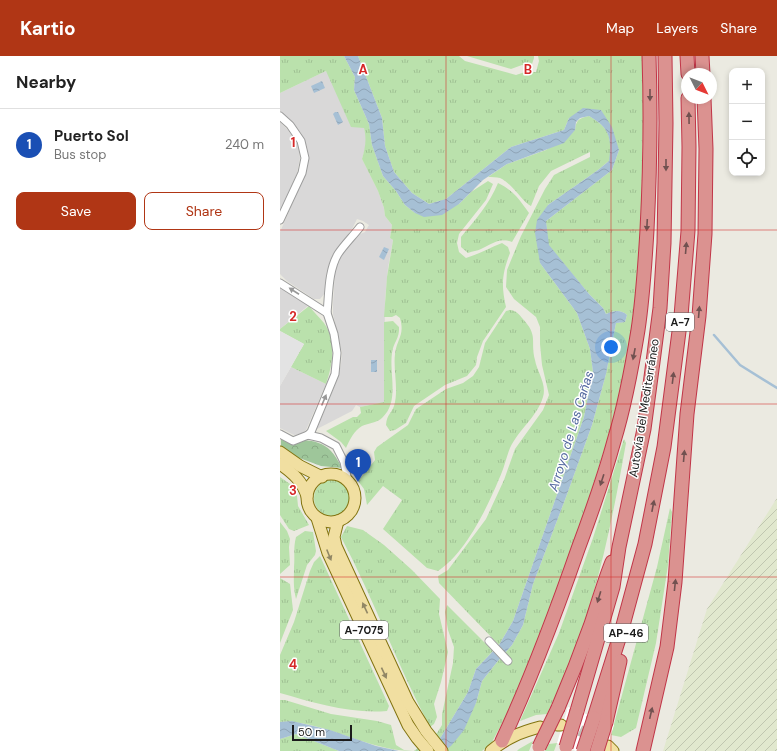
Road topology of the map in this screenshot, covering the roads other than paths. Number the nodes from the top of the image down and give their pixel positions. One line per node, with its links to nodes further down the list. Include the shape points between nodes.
1 (649, 56): 28 (highway, one-way to 28, via 650,177 645,262 638,329 627,391 613,447 562,596)
2 (665, 56): 23 (highway, Autovía del Mediterráneo / A-7, one-way to 23, via 666,184 660,308 644,429)
3 (687, 56): 5 (highway)
4 (702, 56): 6 (highway)
5 (688, 68)
6 (703, 68)
7 (688, 104): 26 (highway, Autovía del Mediterráneo / A-7, one-way to 7, via 646,544 664,447 681,316 688,231)
8 (704, 104): 36 (highway, one-way to 8, via 667,647 675,582 687,414 699,316 705,234)
9 (280, 116): 10 (street, via 301,141 305,158 302,173)
10 (280, 220)
11 (360, 227): 13 (street, via 338,253 334,262)
12 (280, 282): 13 (street, one-way to 12)
13 (327, 313): 15 (street, one-way to 13, via 335,374 337,354)
14 (280, 434): 15 (street, via 293,440)
15 (308, 435): 19 (street, via 336,446 344,462)
16 (280, 452): 18 (main road)
17 (280, 464): 20 (main road, A-7075, via 300,480)
18 (322, 477): 19 (main road, via 336,475); 20 (main road, via 312,484)
19 (348, 481): 22 (main road, via 355,496 354,505 350,513)
20 (308, 496): 21 (main road, A-7075, via 310,508)
21 (317, 518): 22 (main road, via 327,522); 32 (main road, A-7075, one-way to 32, via 328,554 408,725)
22 (338, 521): 33 (main road, A-7075, one-way to 22, via 408,702 336,546 334,537)
23 (619, 547): 29 (highway, AP-46, one-way to 29, bridge, via 603,583 576,666); 30 (highway, Autovía del Mediterráneo / A-7, bridge, via 613,587)
24 (489, 641): 25 (street)
25 (508, 661)
26 (600, 720): 31 (highway, bridge); 35 (highway, Autovía del Mediterráneo / A-7, bridge)
27 (540, 727): 28 (main road, via 522,731)
28 (502, 741): 34 (main road)
29 (538, 749)
30 (565, 749)
31 (606, 749)
32 (428, 751)
33 (442, 751)
34 (491, 751)
35 (583, 751)
36 (643, 751)

